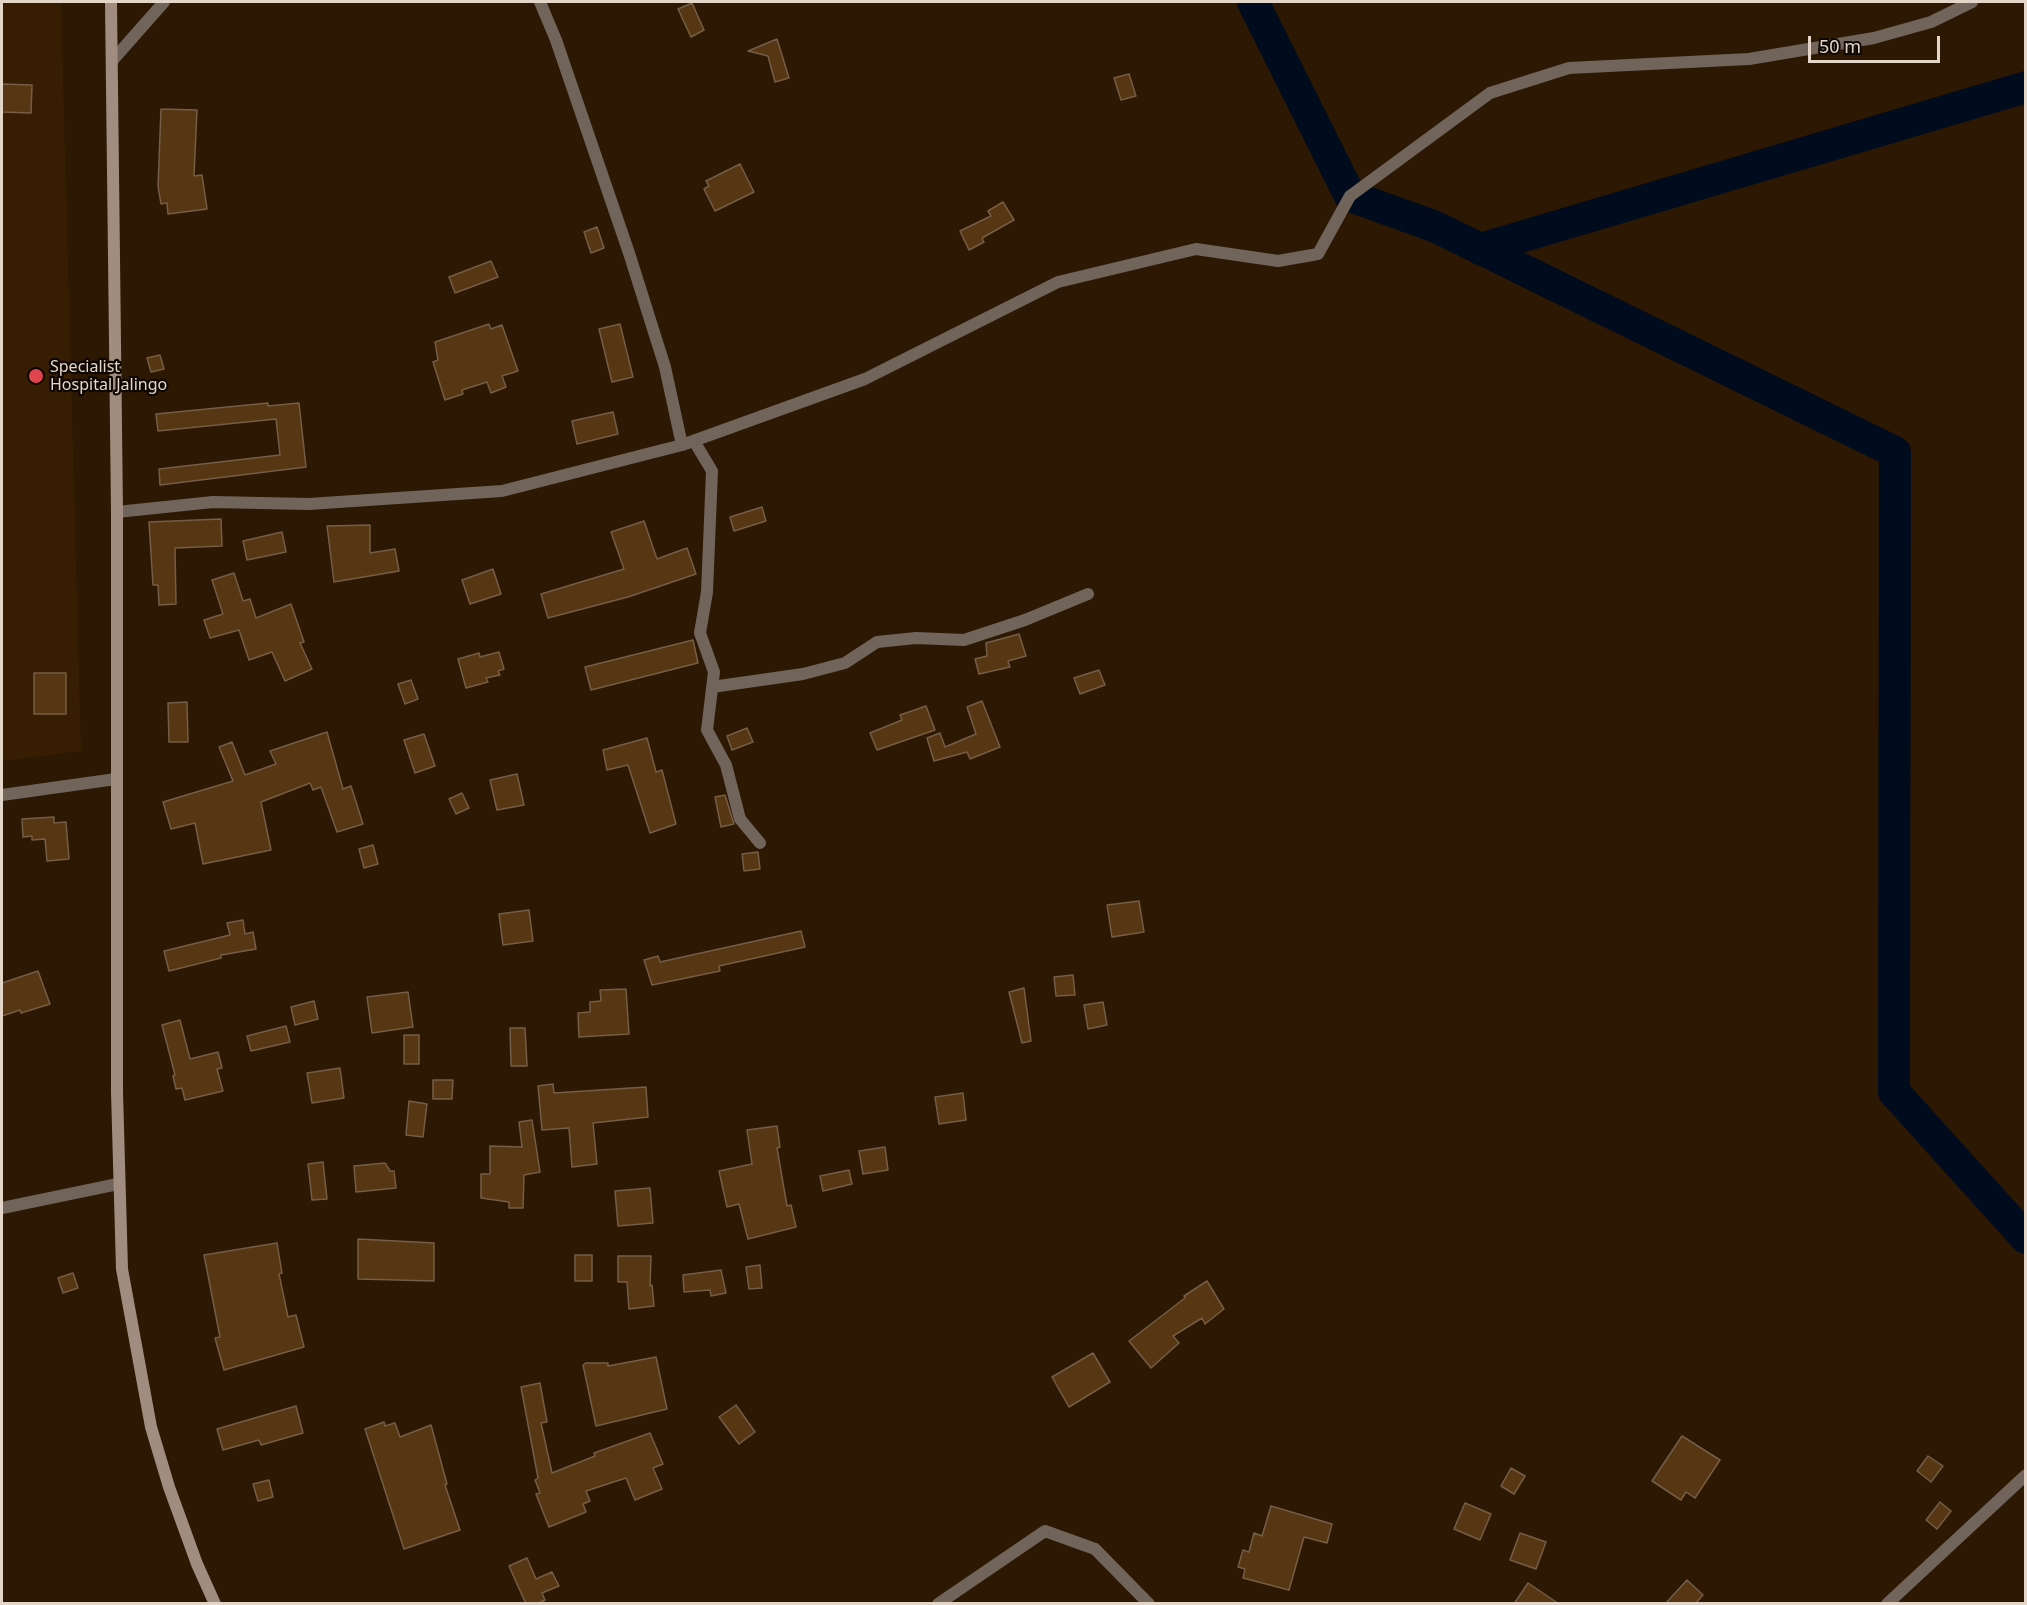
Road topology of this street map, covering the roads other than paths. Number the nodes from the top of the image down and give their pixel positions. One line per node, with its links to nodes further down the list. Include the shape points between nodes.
1 (111, 2): 5 (main road)
2 (164, 2): 5 (street)
3 (540, 2): 6 (street, via 629,253)
4 (1972, 2): 6 (street, via 1931,22 1874,38 1749,58 1569,68 1490,93 1350,195 1318,254 1278,261 1197,249 1058,282 865,379)
5 (112, 62): 7 (main road)
6 (688, 443): 7 (street, via 502,491 309,504 213,502); 9 (street, via 712,471 707,591 700,633 714,672)
7 (117, 512): 10 (main road)
8 (1088, 594): 9 (street, via 964,639 877,642 846,663 802,674)
9 (712, 687): 12 (street, via 707,730 726,765 740,819)
10 (116, 779): 11 (street); 13 (main road)
11 (2, 795)
12 (759, 843)
13 (118, 1184): 14 (street); 16 (main road, via 122,1269 151,1427 169,1487)
14 (2, 1208)
15 (2025, 1475): 19 (street)
16 (215, 1604)
17 (938, 1604): 18 (street, via 1045,1532 1095,1549)
18 (1149, 1604)
19 (1887, 1604)

